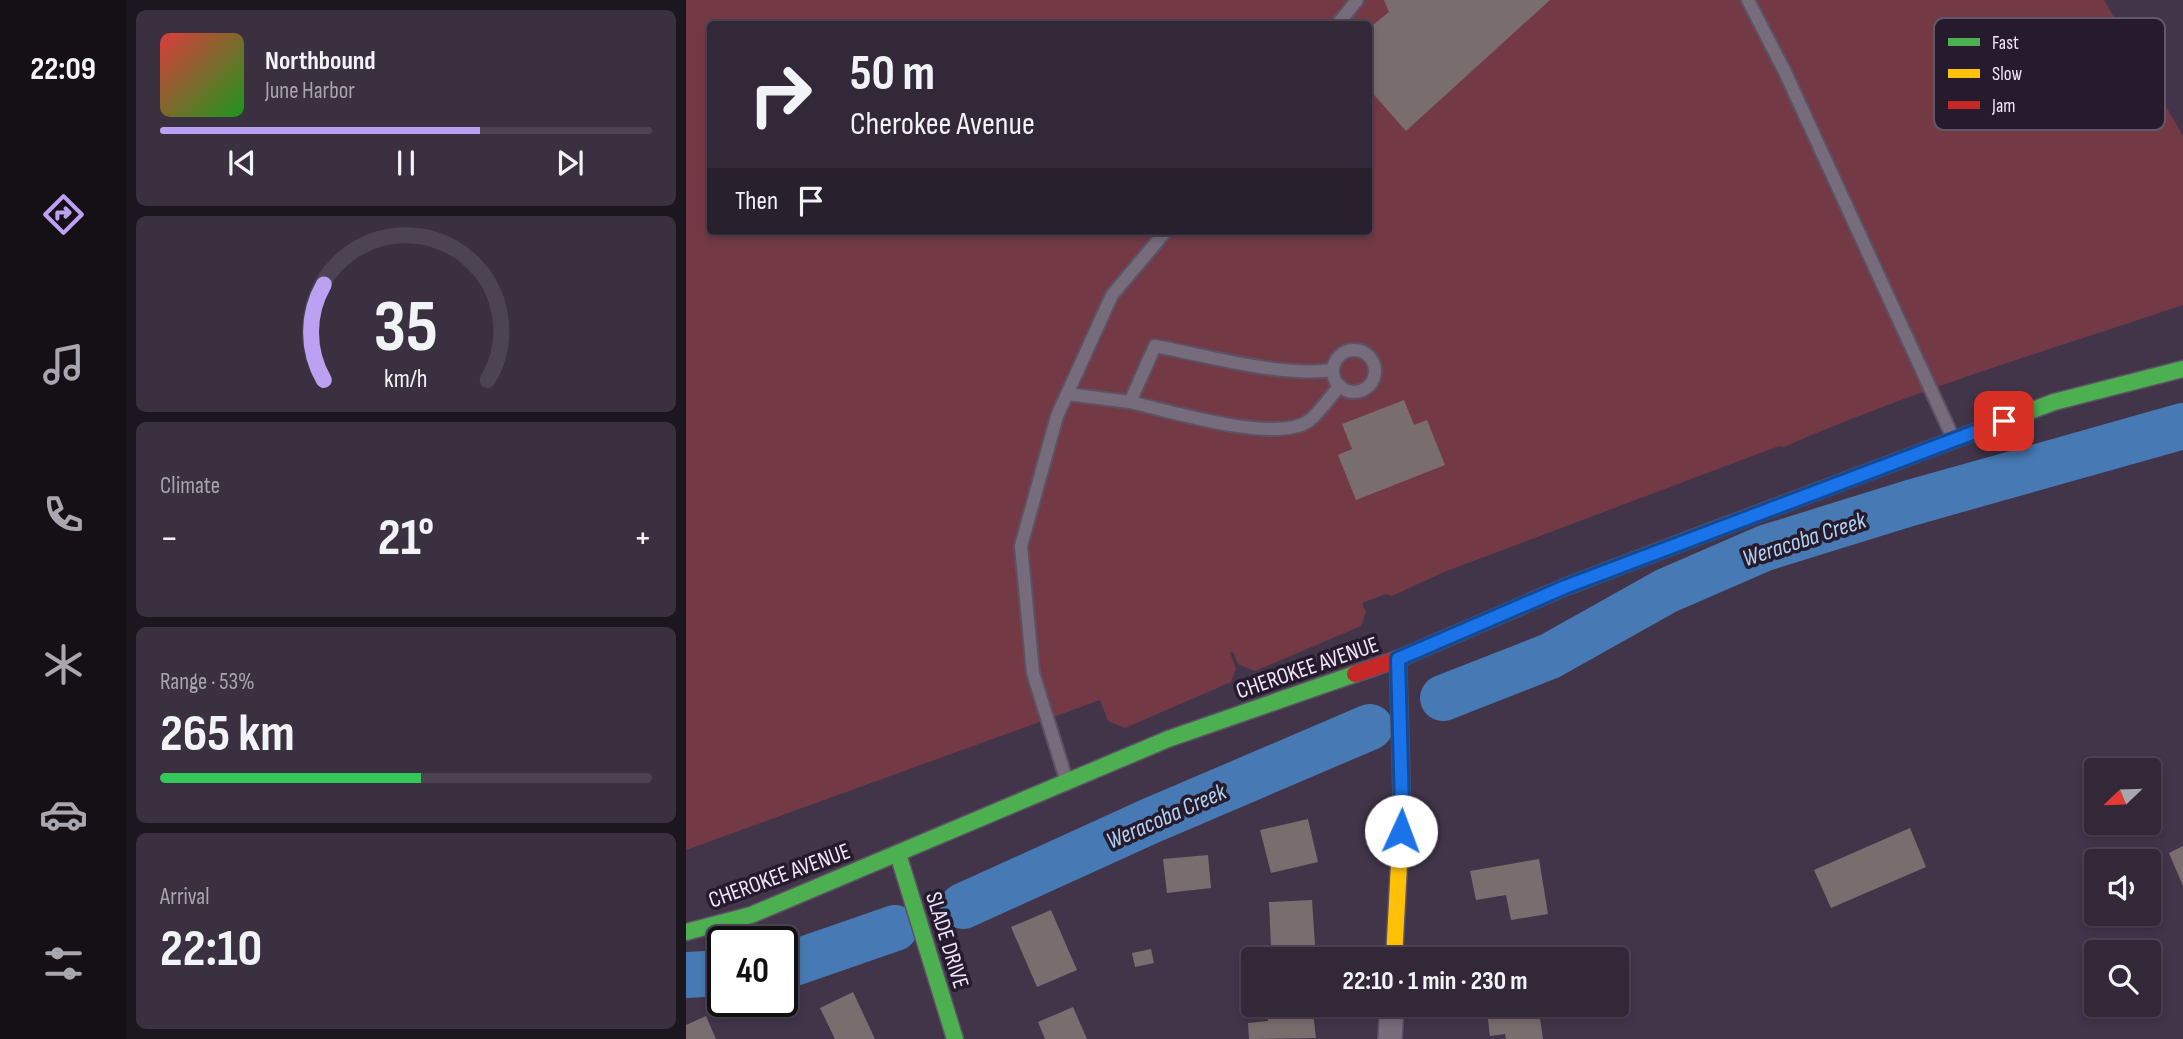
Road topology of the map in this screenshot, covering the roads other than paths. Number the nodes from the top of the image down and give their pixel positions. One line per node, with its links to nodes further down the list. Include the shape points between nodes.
1 (1357, 0): 3 (lane)
2 (1748, 0): 10 (lane)
3 (1340, 21)
4 (1163, 235): 8 (lane, via 1112,295)
5 (2183, 369): 10 (street, CHEROKEE AVENUE, via 2054,402)
6 (1333, 370): 7 (lane); 7 (lane, via 1337,359 1349,351 1363,352 1373,361 1375,374 1369,386 1352,392); 9 (lane, via 1289,371 1155,346)
7 (1340, 386): 9 (lane, via 1307,422 1278,431)
8 (1067, 394): 9 (lane); 12 (lane, via 1021,546 1033,673)
9 (1130, 402)
10 (1954, 440): 11 (street, CHEROKEE AVENUE, via 1565,587)
11 (1398, 659): 12 (street, CHEROKEE AVENUE, via 1168,739); 15 (street, via 1402,807)
12 (1067, 782): 13 (street, CHEROKEE AVENUE)
13 (898, 854): 14 (street, CHEROKEE AVENUE, via 751,915); 17 (street, SLADE DRIVE)
14 (686, 932)
15 (1395, 947)
16 (1391, 1017): 18 (street)
17 (955, 1039)
18 (1390, 1039)

